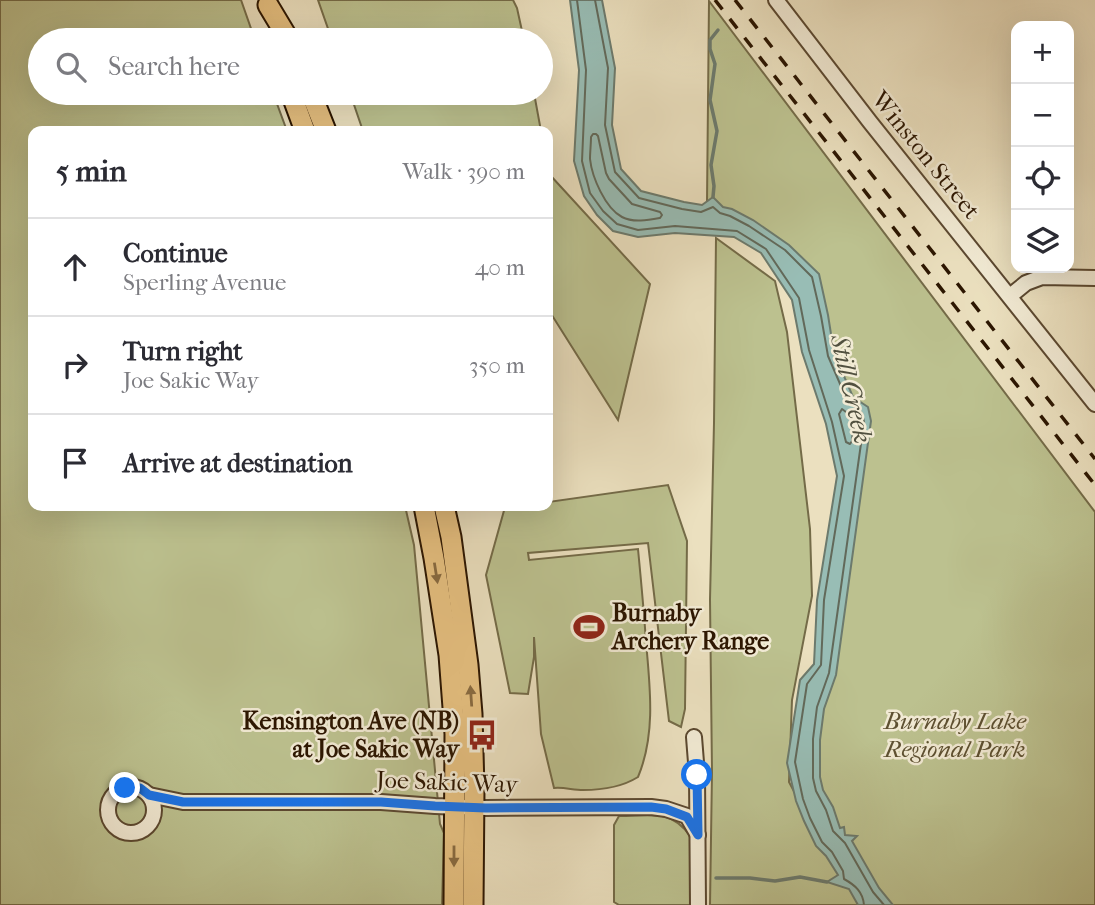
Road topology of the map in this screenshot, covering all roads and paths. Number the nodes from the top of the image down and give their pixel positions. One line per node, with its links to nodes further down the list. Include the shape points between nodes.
1 (776, 0): 10 (street, Winston Street)
2 (267, 3): 3 (main road); 4 (main road)
3 (272, 28)
4 (282, 28)
5 (295, 105): 7 (main road)
6 (316, 105): 8 (main road)
7 (303, 126)
8 (324, 126)
9 (1095, 278): 10 (street, via 1042,277)
10 (1010, 296): 11 (street, Winston Street)
11 (1095, 404)
12 (425, 511): 17 (main road, one-way to 17, via 449,655)
13 (445, 511): 17 (main road, one-way to 13, via 472,714)
14 (694, 737): 19 (street)
15 (149, 795): 16 (street, Joe Sakic Way); 18 (street, via 154,809); 18 (street, Joe Sakic Way, via 140,788 125,788 113,796 108,810 113,824 127,832 141,830)
16 (183, 802): 17 (street, Joe Sakic Way, via 381,802); 18 (street, Joe Sakic Way)
17 (465, 807): 19 (street, Joe Sakic Way, via 651,807 687,817); 20 (main road, one-way to 20); 21 (main road)
18 (151, 821)
19 (698, 835): 22 (street)
20 (454, 905)
21 (473, 905)
22 (698, 905)

